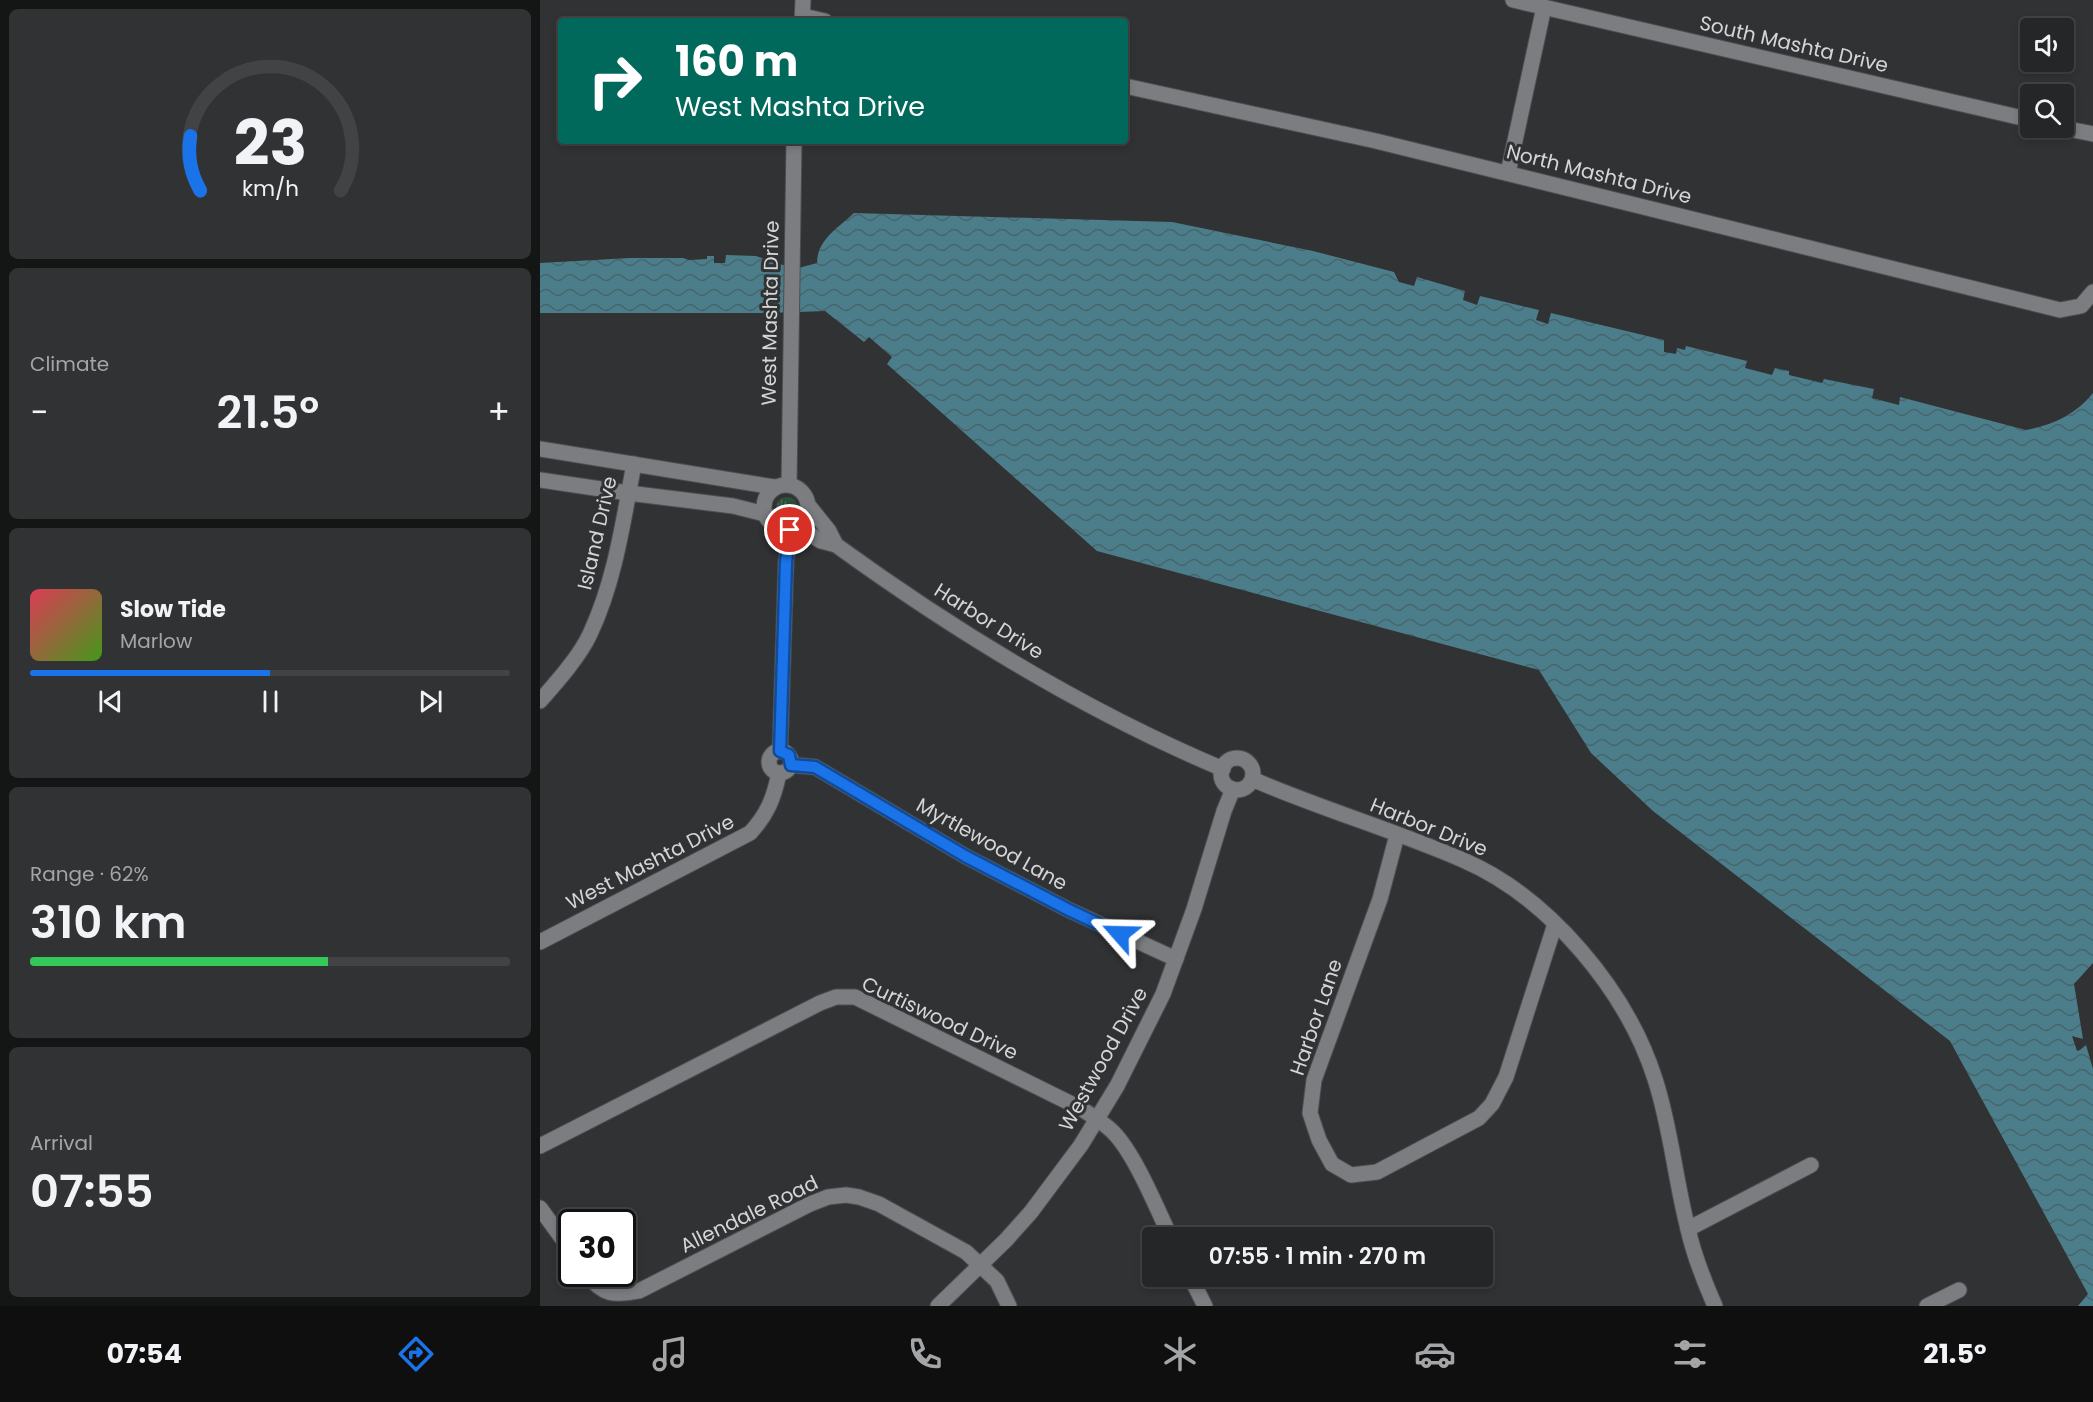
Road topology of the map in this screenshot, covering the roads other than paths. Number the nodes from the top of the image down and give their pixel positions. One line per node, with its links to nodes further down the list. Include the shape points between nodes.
1 (803, 0): 4 (street)
2 (1513, 0): 3 (street, South Mashta Drive)
3 (1544, 7): 6 (street, South Mashta Drive); 10 (street)
4 (802, 18)
5 (1128, 87): 10 (street, North Mashta Drive)
6 (2020, 117)
7 (2074, 130): 8 (street)
8 (2093, 134)
9 (794, 144): 15 (street, West Mashta Drive, via 793,249)
10 (1508, 173): 11 (street, North Mashta Drive, via 2060,309 2081,306)
11 (2093, 292)
12 (540, 449): 13 (street)
13 (634, 464): 15 (street); 16 (street, Island Drive)
14 (540, 480): 16 (street)
15 (781, 486): 17 (street, via 803,492); 18 (street, via 767,495)
16 (628, 493): 18 (street, via 733,506); 21 (street, Island Drive, via 611,582 590,636)
17 (809, 506): 19 (street, via 808,514); 20 (street, Harbor Drive, via 830,531)
18 (765, 514): 19 (street, via 782,530)
19 (794, 528): 20 (street, Harbor Drive); 22 (street, via 786,562 780,751 789,755)
20 (836, 545): 23 (street, Harbor Drive, via 940,616 1050,682 1106,714)
21 (540, 701)
22 (785, 769): 28 (street, West Mashta Drive, via 772,804 750,833); 29 (street, Myrtlewood Lane, via 815,767 965,856)
23 (1222, 769): 24 (street, via 1230,760 1242,759 1251,766); 25 (street, via 1224,784)
24 (1252, 779): 25 (street, via 1241,790); 26 (street, Harbor Drive)
25 (1233, 789): 29 (street, Westwood Drive)
26 (1396, 835): 27 (street, Harbor Drive, via 1465,860 1505,882); 27 (street, Harbor Lane, via 1380,899 1314,1080 1310,1113 1319,1140 1332,1164 1351,1175 1377,1172 1479,1119 1492,1104 1506,1077)
27 (1555, 924): 35 (street, Harbor Drive, via 1606,983 1641,1047 1665,1110)
28 (540, 942)
29 (1176, 959): 30 (street, Westwood Drive, via 1117,1086)
30 (1096, 1119): 31 (street, Curtiswood Drive, via 869,1003 855,997 836,997); 34 (street, Curtiswood Drive, via 1114,1132 1131,1156); 37 (street, Westwood Drive, via 1053,1184)
31 (540, 1146)
32 (1810, 1165): 35 (street)
33 (540, 1208): 36 (street)
34 (1166, 1227)
35 (1688, 1229): 44 (street, Harbor Drive)
36 (558, 1233)
37 (981, 1265): 38 (street, Allendale Road, via 966,1252 879,1204 846,1195 810,1204 639,1291 619,1295); 41 (street, Westwood Drive); 42 (street, Allendale Road, via 997,1281)
38 (599, 1287)
39 (1196, 1287): 43 (street)
40 (1959, 1290): 45 (street)
41 (938, 1306)
42 (1010, 1306)
43 (1205, 1306)
44 (1715, 1306)
45 (1927, 1306)

